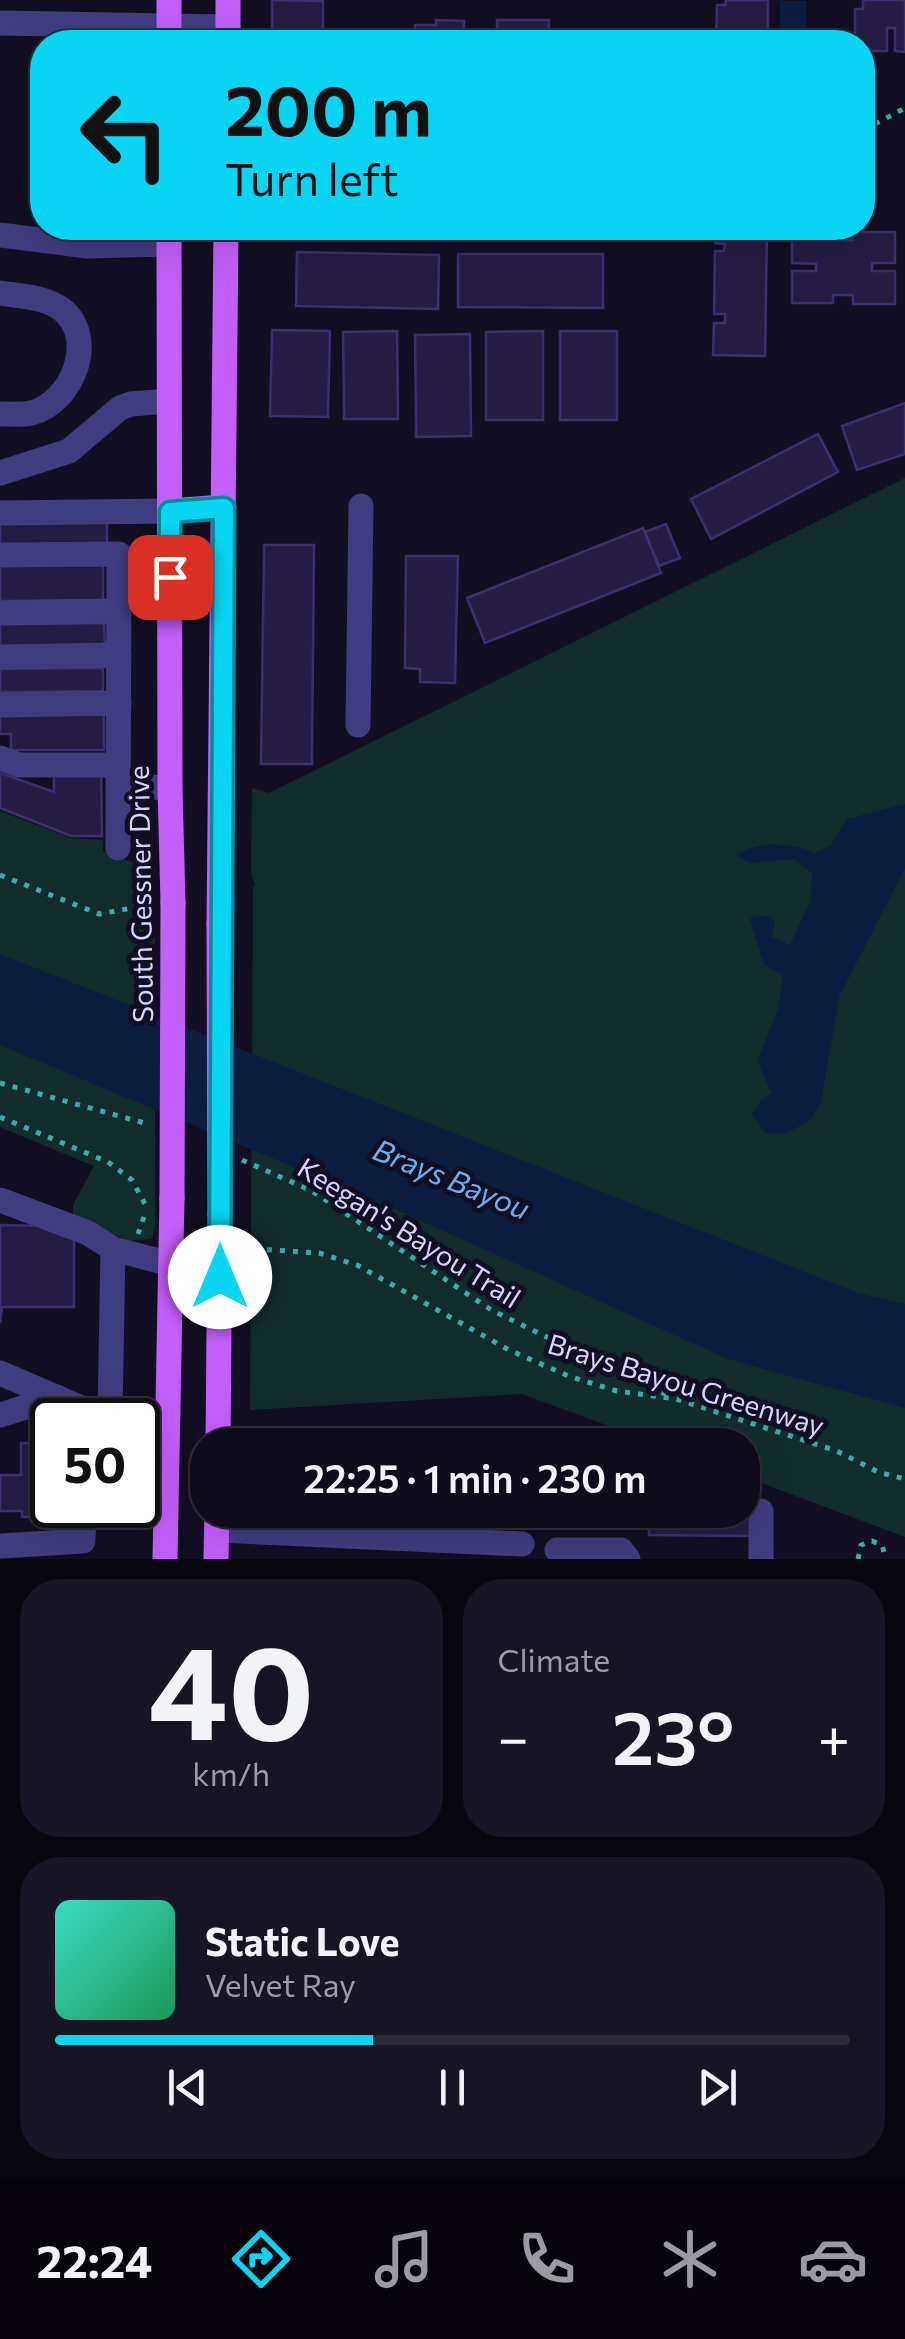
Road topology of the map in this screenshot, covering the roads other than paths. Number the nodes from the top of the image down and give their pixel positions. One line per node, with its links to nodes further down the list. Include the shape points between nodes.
1 (228, 0): 5 (main road)
2 (169, 23): 3 (lane); 4 (lane)
3 (0, 24)
4 (203, 30)
5 (228, 30)
6 (0, 235): 7 (lane)
7 (30, 239)
8 (40, 240): 9 (lane, via 87,246)
9 (136, 240)
10 (169, 240): 13 (main road, South Gessner Drive)
11 (226, 240): 17 (main road)
12 (0, 293): 14 (lane, via 41,300 70,317 78,365 55,400 33,413)
13 (170, 401): 15 (lane, via 120,408 69,451); 19 (main road, South Gessner Drive)
14 (0, 414)
15 (0, 473)
16 (361, 506): 27 (lane)
17 (224, 508): 19 (main road); 42 (main road, bridge)
18 (0, 512): 19 (lane)
19 (170, 512): 30 (main road, South Gessner Drive)
20 (0, 555): 21 (lane, via 119,554)
21 (119, 611): 22 (lane); 23 (lane)
22 (0, 613)
23 (119, 655): 24 (lane); 25 (lane)
24 (0, 657)
25 (119, 703): 26 (lane); 29 (lane)
26 (0, 705)
27 (358, 725)
28 (0, 758): 29 (lane)
29 (118, 776): 30 (lane); 31 (lane)
30 (170, 788): 34 (main road, South Gessner Drive, bridge, via 165,903)
31 (118, 848)
32 (0, 1200): 33 (lane)
33 (113, 1249): 34 (lane); 37 (lane)
34 (171, 1264): 40 (main road, South Gessner Drive)
35 (0, 1372): 36 (lane)
36 (57, 1398)
37 (96, 1398)
38 (30, 1407): 41 (lane)
39 (160, 1414): 40 (lane)
40 (168, 1414): 52 (main road, South Gessner Drive)
41 (0, 1416)
42 (218, 1428)
43 (760, 1512): 55 (lane)
44 (83, 1528): 48 (lane, via 82,1541)
45 (217, 1528): 53 (main road)
46 (274, 1528): 49 (lane)
47 (522, 1544): 50 (lane)
48 (0, 1546)
49 (308, 1547): 50 (lane)
50 (447, 1550)
51 (557, 1550): 54 (lane, via 621,1550)
52 (165, 1559)
53 (216, 1559)
54 (628, 1559)
55 (761, 1559)

